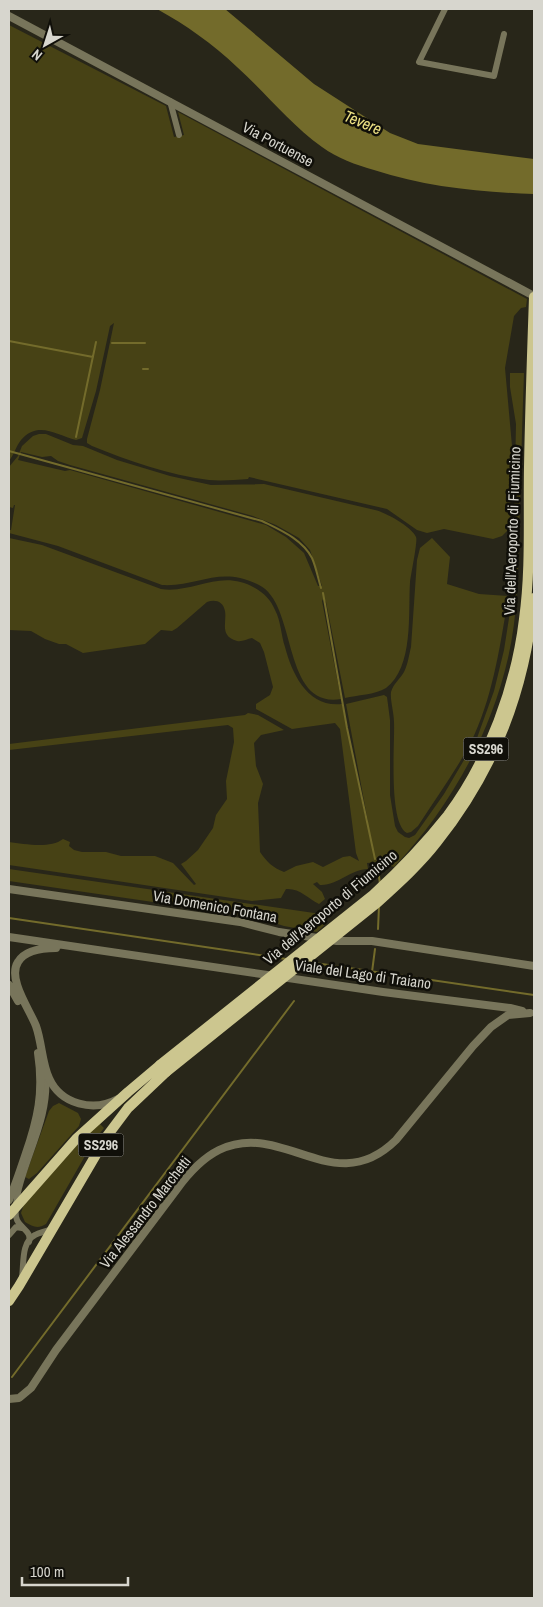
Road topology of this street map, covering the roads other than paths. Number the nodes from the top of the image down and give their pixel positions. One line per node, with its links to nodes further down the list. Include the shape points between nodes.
1 (446, 9): 3 (street, via 419,62 494,76)
2 (9, 16): 4 (street, Via Portuense)
3 (504, 34)
4 (170, 101): 5 (street); 6 (street, Via Portuense)
5 (179, 135)
6 (534, 296): 7 (main road, Via dell'Aeroporto di Fiumicino / SS296, bridge)
7 (529, 468): 8 (main road, bridge); 19 (main road, Via dell'Aeroporto di Fiumicino / SS296, bridge, via 524,619 500,716 471,779 449,813 404,866)
8 (534, 488)
9 (534, 598): 19 (main road, Via dell'Aeroporto di Fiumicino / SS296, bridge, via 525,657 508,721 483,774 436,843 378,902)
10 (9, 889): 14 (street, Via Domenico Fontana, via 240,922 337,941 372,942)
11 (9, 938): 12 (street, Viale del Lago di Traiano)
12 (74, 947): 13 (street, via 36,950); 17 (street, Viale del Lago di Traiano)
13 (18, 961): 15 (street); 18 (street, via 18,989 36,1025)
14 (534, 966)
15 (9, 967)
16 (9, 986): 21 (street, via 35,1037 42,1085 38,1114 15,1187)
17 (532, 1013): 29 (street, Via Alessandro Marchetti, via 508,1015 491,1027 396,1140 368,1160 334,1164 274,1146 252,1143 231,1145 206,1158 172,1194 31,1388 21,1397)
18 (46, 1069): 20 (street, via 54,1087 77,1103 107,1104); 21 (street, via 45,1108)
19 (163, 1069): 20 (main road, Via dell'Aeroporto di Fiumicino / SS296); 23 (main road, Via dell'Aeroporto di Fiumicino / SS296, via 117,1121)
20 (128, 1092): 21 (main road, Via dell'Aeroporto di Fiumicino / SS296, via 76,1139)
21 (15, 1203): 22 (main road, Via dell'Aeroporto di Fiumicino); 24 (street, via 16,1218)
22 (9, 1215)
23 (54, 1227): 26 (street, via 35,1235); 27 (main road, Via dell'Aeroporto di Fiumicino)
24 (22, 1228): 25 (street, via 16,1227); 26 (street, via 30,1235)
25 (9, 1235)
26 (29, 1242): 27 (street)
27 (19, 1286): 28 (main road, Via dell'Aeroporto di Fiumicino)
28 (9, 1301)
29 (9, 1399)

